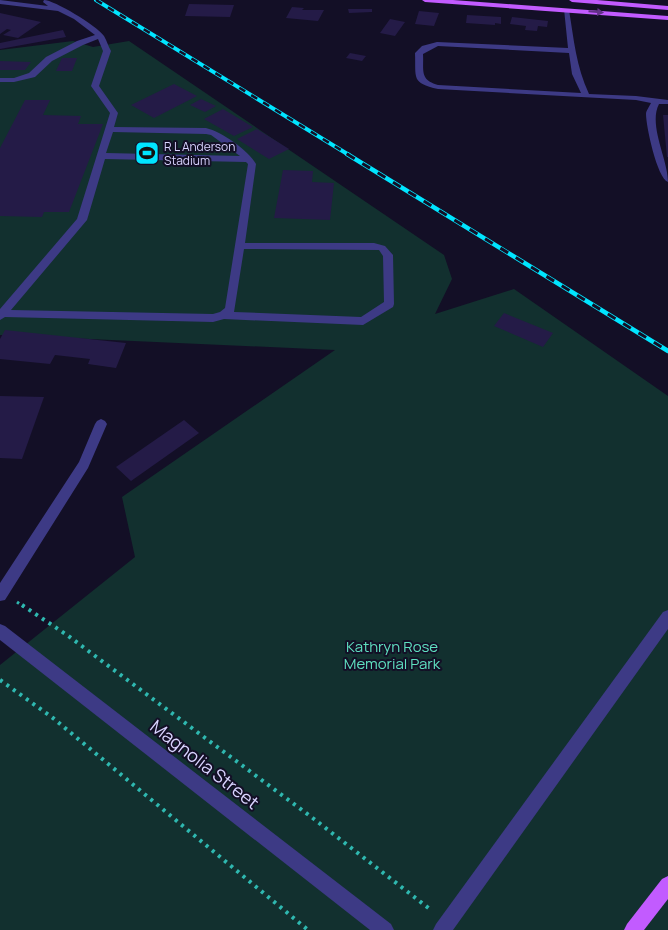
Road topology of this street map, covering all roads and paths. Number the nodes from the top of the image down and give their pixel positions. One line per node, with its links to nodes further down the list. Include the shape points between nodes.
1 (47, 0): 7 (street)
2 (425, 0): 5 (main road)
3 (572, 0): 6 (main road)
4 (0, 2): 7 (street)
5 (506, 2): 8 (main road)
6 (668, 8)
7 (60, 9): 10 (street)
8 (566, 10): 9 (main road, one-way to 9); 11 (street)
9 (668, 18)
10 (100, 36): 12 (street, via 49,59 32,76); 16 (street, via 107,51 96,86 114,113)
11 (574, 51): 13 (street, via 576,74); 13 (street, via 437,44 419,53 420,78 425,84 438,87)
12 (0, 80)
13 (586, 96): 14 (street)
14 (656, 102): 15 (street); 19 (street, via 650,113 659,158)
15 (668, 102)
16 (109, 129): 17 (street); 18 (street, via 206,131 214,133)
17 (101, 156): 18 (street); 22 (street, via 82,220)
18 (249, 159): 20 (street, via 252,164)
19 (668, 179)
20 (240, 246): 24 (street, via 230,309); 24 (street, via 382,248 388,255 389,304 363,321)
21 (0, 298): 22 (street)
22 (14, 300): 23 (street)
23 (1, 314): 24 (street, via 212,318)
24 (224, 315)
25 (101, 424): 26 (street, via 84,464)
26 (1, 593): 31 (path, via 67,635 298,807)
27 (668, 617): 31 (street)
28 (0, 631): 33 (street, Magnolia Street)
29 (0, 680): 32 (path, via 53,718)
30 (668, 885): 34 (main road)
31 (444, 926)
32 (308, 930)
33 (385, 930)
34 (633, 930)

